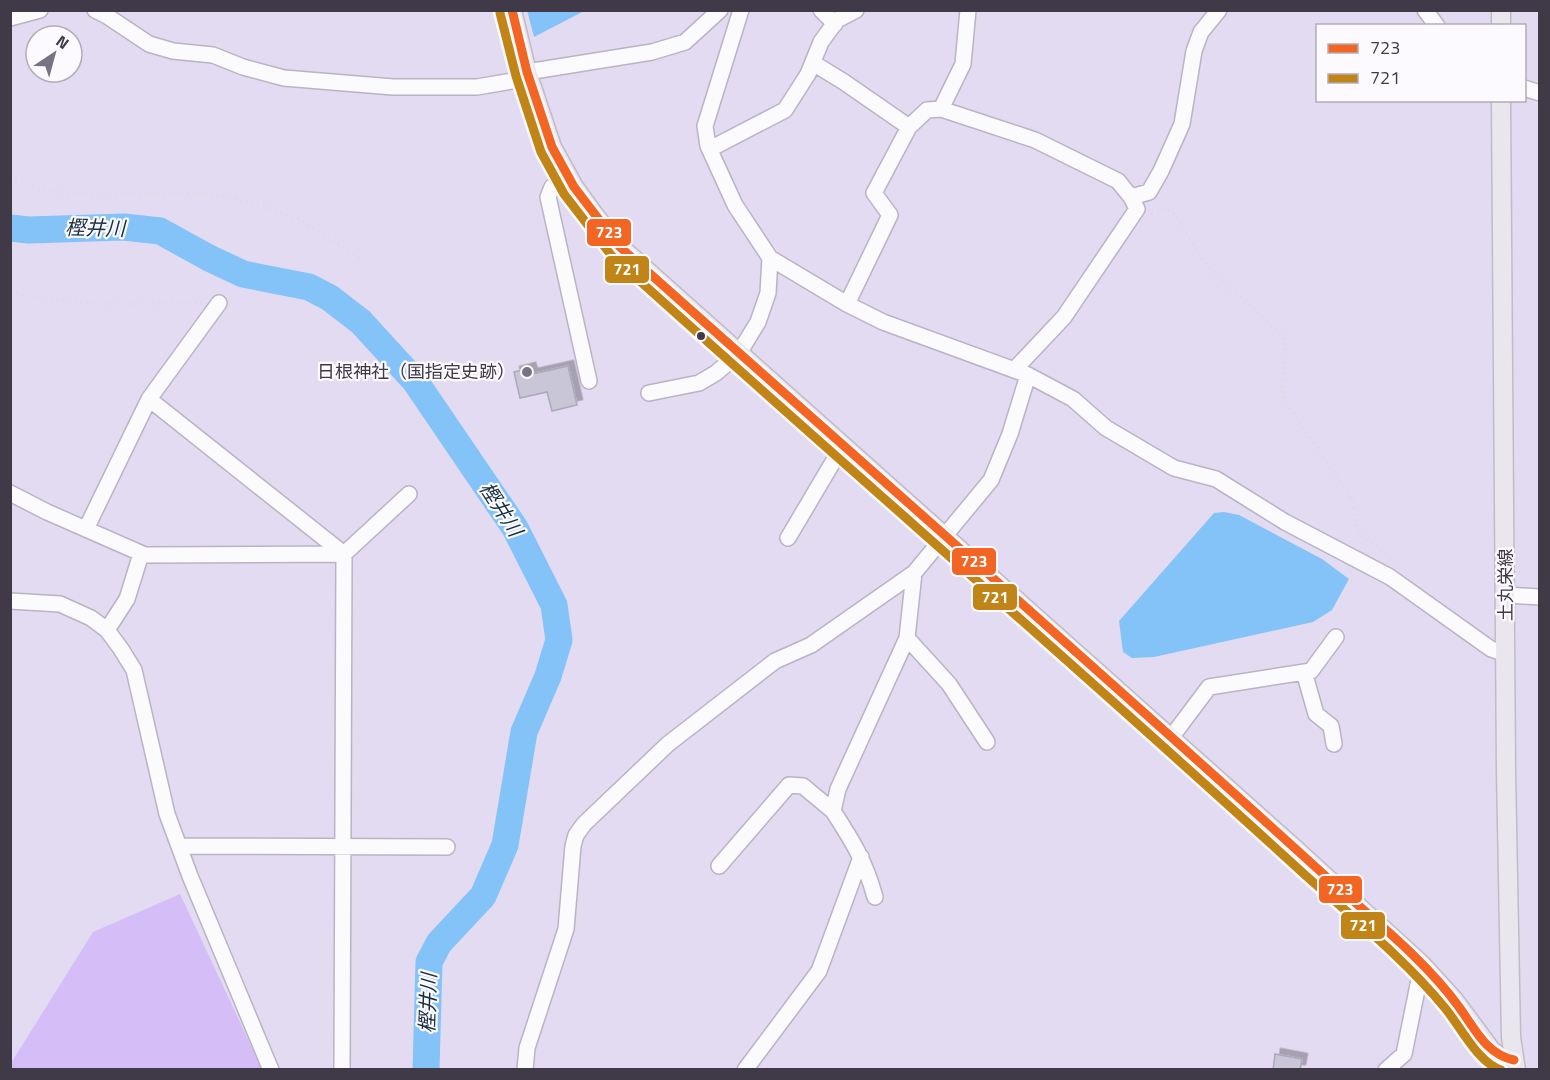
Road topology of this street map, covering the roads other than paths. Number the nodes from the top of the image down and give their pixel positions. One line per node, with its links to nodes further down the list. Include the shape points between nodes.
1 (40, 10): 11 (street)
2 (95, 10): 15 (street, via 149,45 213,55 284,78 393,87 477,87)
3 (512, 10): 15 (main road)
4 (720, 10): 15 (street, via 685,42)
5 (741, 10): 19 (street, via 705,126)
6 (821, 10): 12 (street)
7 (856, 10): 12 (street)
8 (968, 10): 17 (street, via 963,64)
9 (1219, 10): 21 (street, via 1201,32 1194,51 1182,124 1149,192)
10 (1425, 10): 13 (street)
11 (10, 18)
12 (835, 24): 14 (street, via 821,42)
13 (1436, 24)
14 (813, 63): 18 (street); 19 (street, via 785,110)
15 (528, 75): 20 (main road, via 552,147)
16 (1502, 102): 39 (main road, 土丸栄線)
17 (940, 109): 18 (street, via 927,110); 21 (street, via 1035,140 1118,181)
18 (909, 127): 24 (street, via 874,194 890,215)
19 (710, 149): 22 (street, via 735,205)
20 (569, 177): 25 (main road, via 620,248); 27 (street, via 552,187 548,197)
21 (1134, 203): 26 (street, via 1064,317)
22 (770, 258): 24 (street); 25 (street, via 768,293 758,322)
23 (219, 303): 29 (street)
24 (847, 304): 26 (street, via 883,322)
25 (738, 352): 28 (street, via 716,373 699,382); 30 (main road)
26 (1021, 373): 34 (street, via 1010,434 991,480); 45 (street, via 1073,399 1106,428 1174,468 1216,479 1285,522 1390,578 1491,649)
27 (589, 381)
28 (650, 393)
29 (149, 399): 33 (street); 37 (street)
30 (843, 446): 34 (main road); 35 (street)
31 (10, 493): 33 (street)
32 (408, 494): 37 (street)
33 (86, 529): 36 (street)
34 (945, 536): 38 (street); 47 (main road)
35 (788, 538)
36 (141, 554): 37 (street); 42 (street, via 127,599)
37 (344, 554): 53 (street)
38 (914, 573): 44 (street); 61 (street, via 811,645 776,661 668,744 584,824 573,846 566,929 527,1048)
39 (1506, 595): 40 (street); 45 (main road, 土丸栄線)
40 (1539, 597)
41 (10, 601): 42 (street, via 60,604 91,618)
42 (106, 630): 51 (street, via 134,670)
43 (1336, 637): 46 (street, via 1311,671)
44 (907, 638): 48 (street, via 949,684); 50 (street, via 838,789)
45 (1506, 654): 58 (main road, 土丸栄線, via 1509,967)
46 (1304, 672): 47 (street, via 1209,687); 49 (street, via 1316,714 1331,726)
47 (1170, 739): 57 (main road)
48 (987, 742)
49 (1334, 744)
50 (832, 811): 54 (street); 55 (street, via 802,786 789,784)
51 (179, 846): 53 (street); 59 (street)
52 (447, 847): 53 (street)
53 (343, 848): 60 (street)
54 (861, 857): 56 (street); 62 (street, via 819,971)
55 (719, 866)
56 (875, 897)
57 (1422, 965): 58 (main road, via 1491,1050); 63 (street, via 1404,1054)
58 (1515, 1065)
59 (271, 1070)
60 (342, 1070)
61 (525, 1070)
62 (745, 1070)
63 (1386, 1070)

